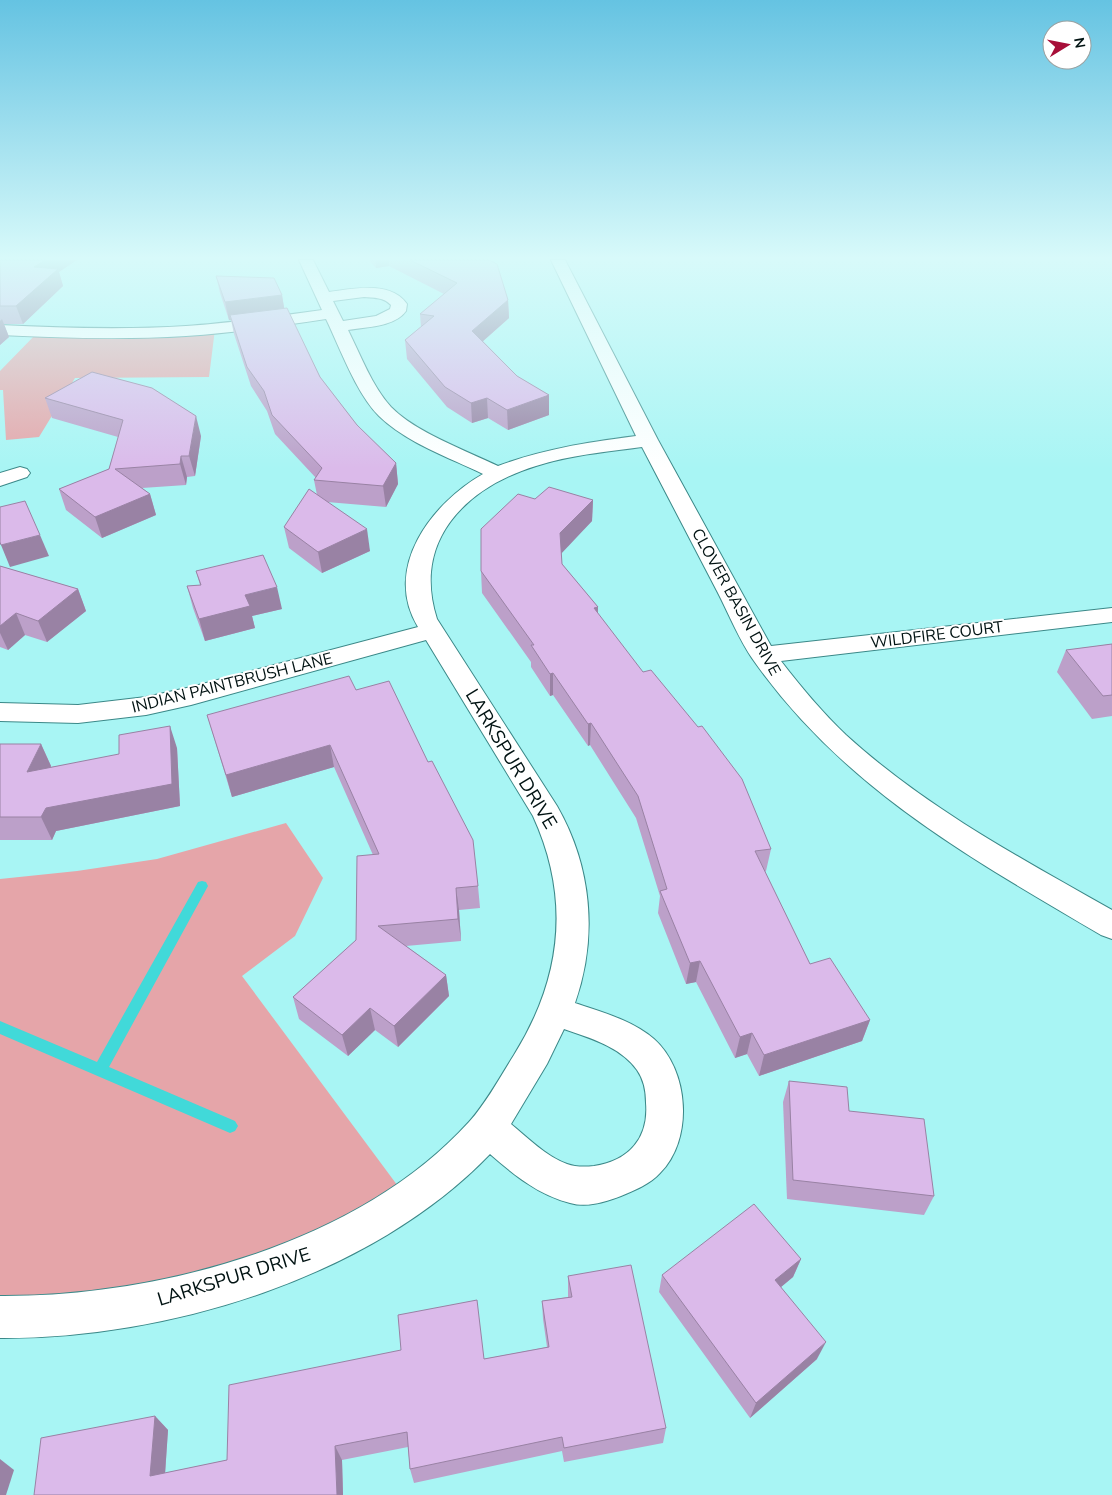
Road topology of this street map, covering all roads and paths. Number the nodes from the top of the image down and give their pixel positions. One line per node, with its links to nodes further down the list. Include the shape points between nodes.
1 (0, 330): 2 (street, via 111,334)
2 (203, 330)
3 (339, 330): 7 (street, via 364,381 385,410 409,430)
4 (593, 330): 5 (street, CLOVER BASIN DRIVE)
5 (648, 440): 7 (street, LARKSPUR DRIVE, via 554,454); 11 (street, CLOVER BASIN DRIVE)
6 (20, 472): 8 (street)
7 (496, 473): 10 (street, LARKSPUR DRIVE, via 450,508 422,552 416,585 420,605)
8 (0, 480)
9 (1112, 615): 11 (street, WILDFIRE COURT)
10 (432, 631): 12 (street, INDIAN PAINTBRUSH LANE, via 146,706 78,714); 14 (street, LARKSPUR DRIVE, via 547,814 561,844 571,880 574,934 568,972)
11 (762, 655): 13 (street, CLOVER BASIN DRIVE, via 785,688 819,726 894,791 936,821)
12 (0, 712)
13 (1112, 926)
14 (555, 1011): 15 (street, LARKSPUR DRIVE, via 541,1044); 15 (street, via 613,1033 649,1057 658,1071 665,1101 662,1132 656,1147 642,1164 625,1175 604,1183 574,1185 544,1172)
15 (488, 1128): 16 (street, LARKSPUR DRIVE, via 456,1161 409,1201 336,1243 296,1261 212,1288 145,1303 86,1313)
16 (0, 1318)

